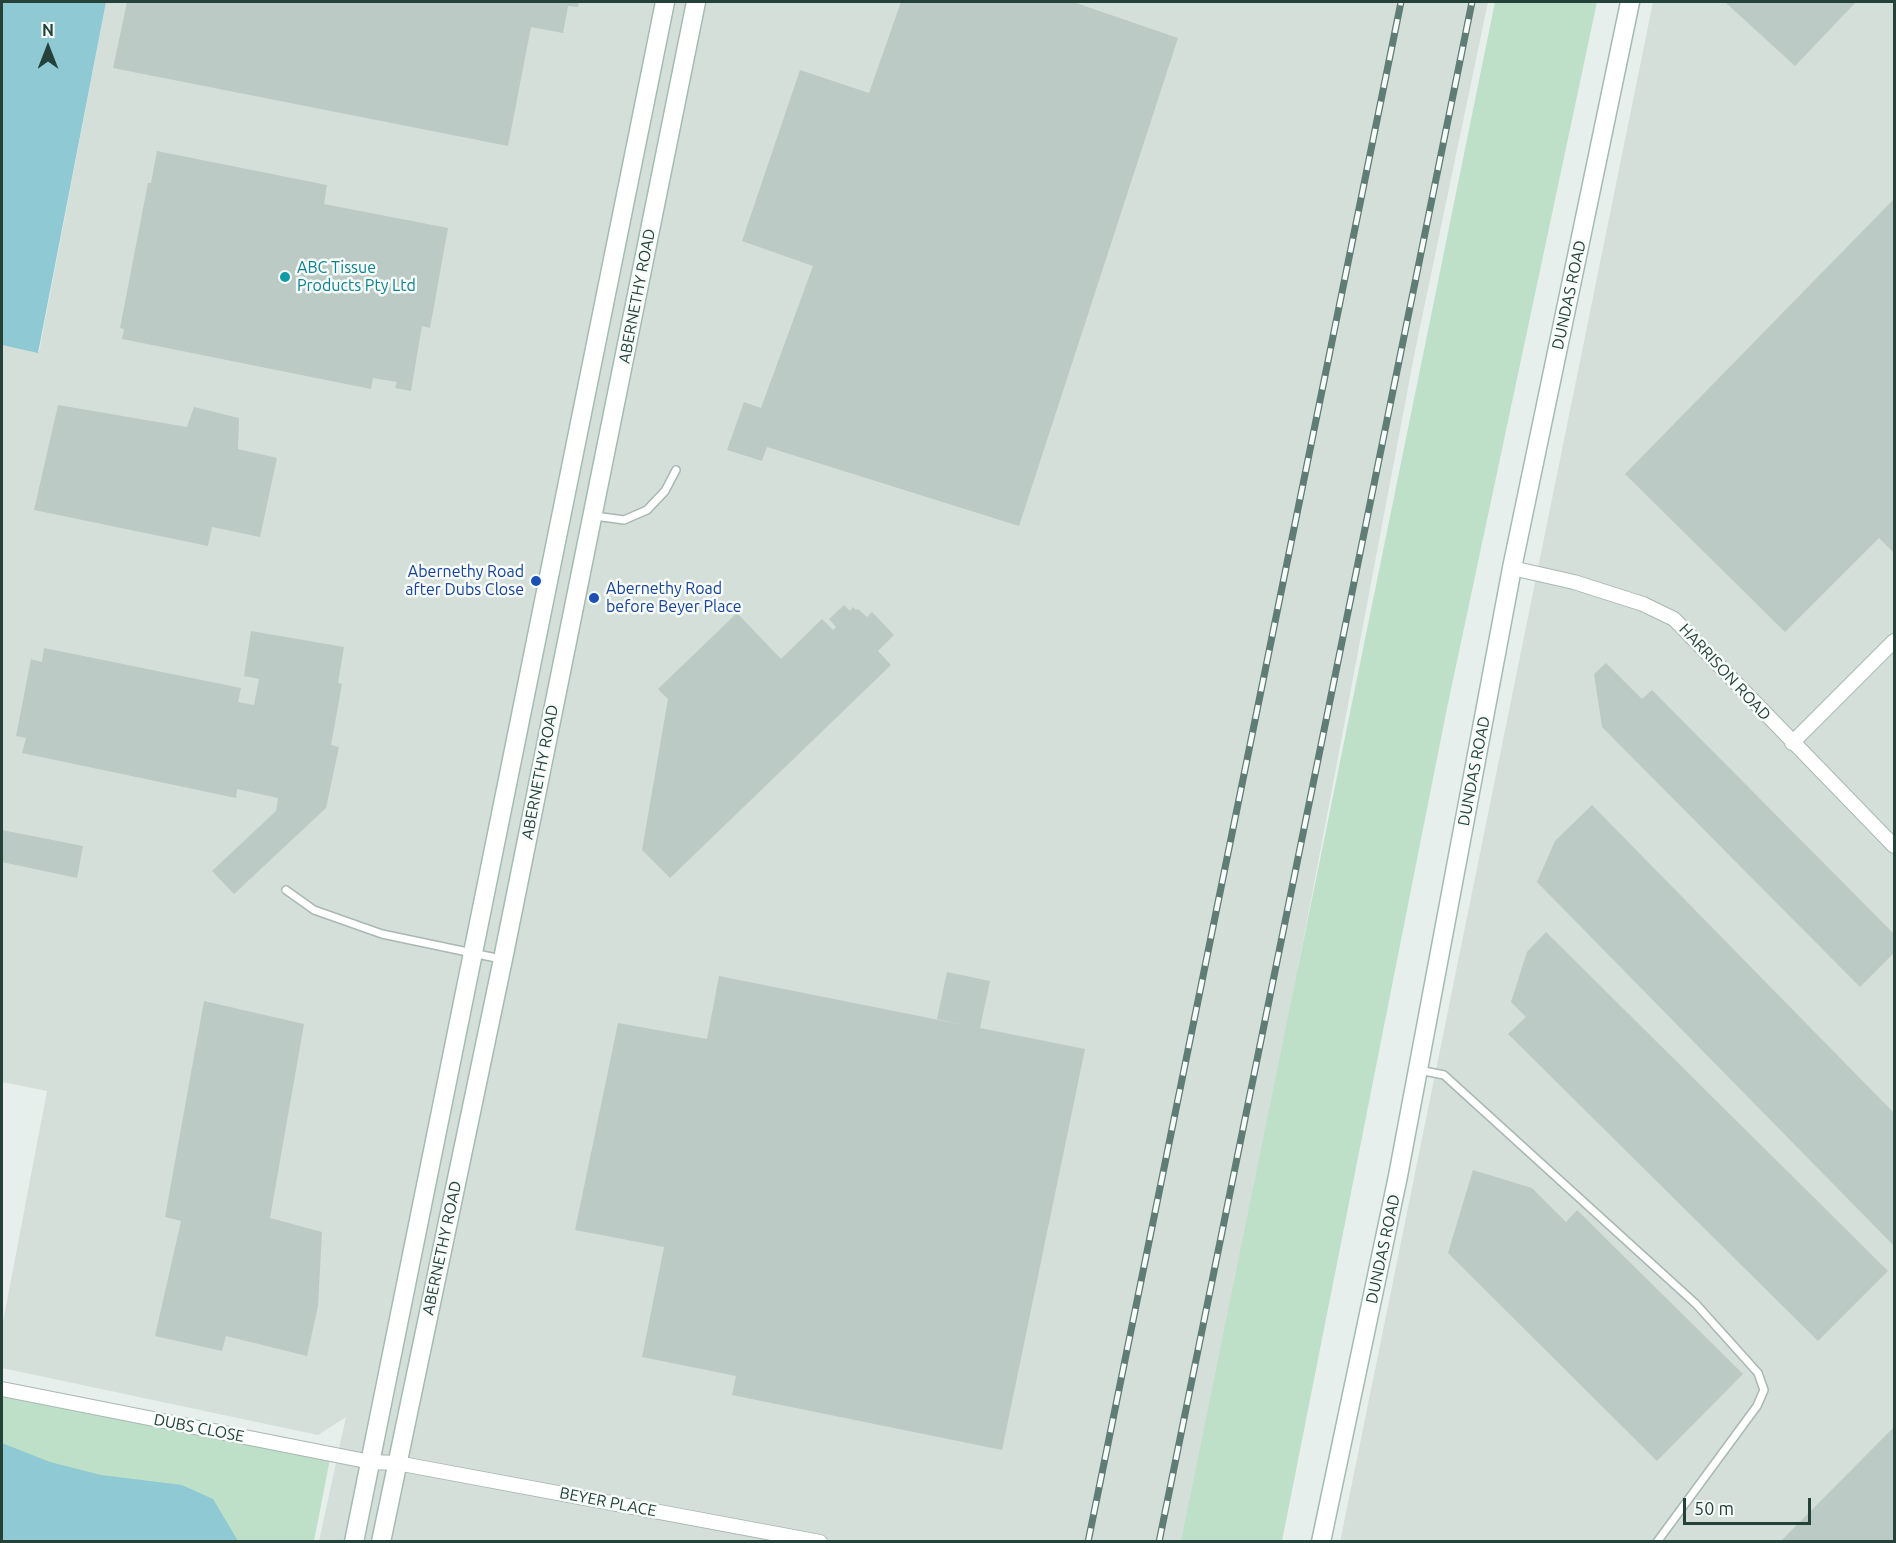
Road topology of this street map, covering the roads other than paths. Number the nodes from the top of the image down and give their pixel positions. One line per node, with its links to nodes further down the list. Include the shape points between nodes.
1 (665, 2): 4 (main road, ABERNETHY ROAD)
2 (696, 2): 5 (main road, ABERNETHY ROAD)
3 (1630, 2): 8 (main road, DUNDAS ROAD)
4 (573, 456): 5 (main road); 13 (main road, ABERNETHY ROAD)
5 (603, 463): 7 (main road, ABERNETHY ROAD)
6 (676, 470): 7 (lane, via 665,491 646,510 624,520)
7 (592, 516): 14 (main road, ABERNETHY ROAD)
8 (1512, 568): 10 (street, HARRISON ROAD, via 1574,582 1643,604 1674,619); 15 (main road, DUNDAS ROAD)
9 (1894, 641): 10 (street)
10 (1792, 743): 11 (street, HARRISON ROAD)
11 (1894, 846)
12 (286, 890): 13 (lane, via 314,910 382,934)
13 (473, 953): 14 (lane); 17 (main road, ABERNETHY ROAD)
14 (502, 960): 18 (main road, ABERNETHY ROAD)
15 (1418, 1070): 22 (main road, DUNDAS ROAD); 23 (lane, via 1444,1075 1696,1304 1758,1373 1764,1390 1757,1406)
16 (2, 1389): 17 (street, DUBS CLOSE)
17 (371, 1462): 18 (street, DUBS CLOSE); 19 (main road, ABERNETHY ROAD)
18 (397, 1463): 20 (main road, ABERNETHY ROAD); 21 (street, BEYER PLACE)
19 (354, 1542)
20 (381, 1542)
21 (820, 1542)
22 (1321, 1542)
23 (1657, 1542)

